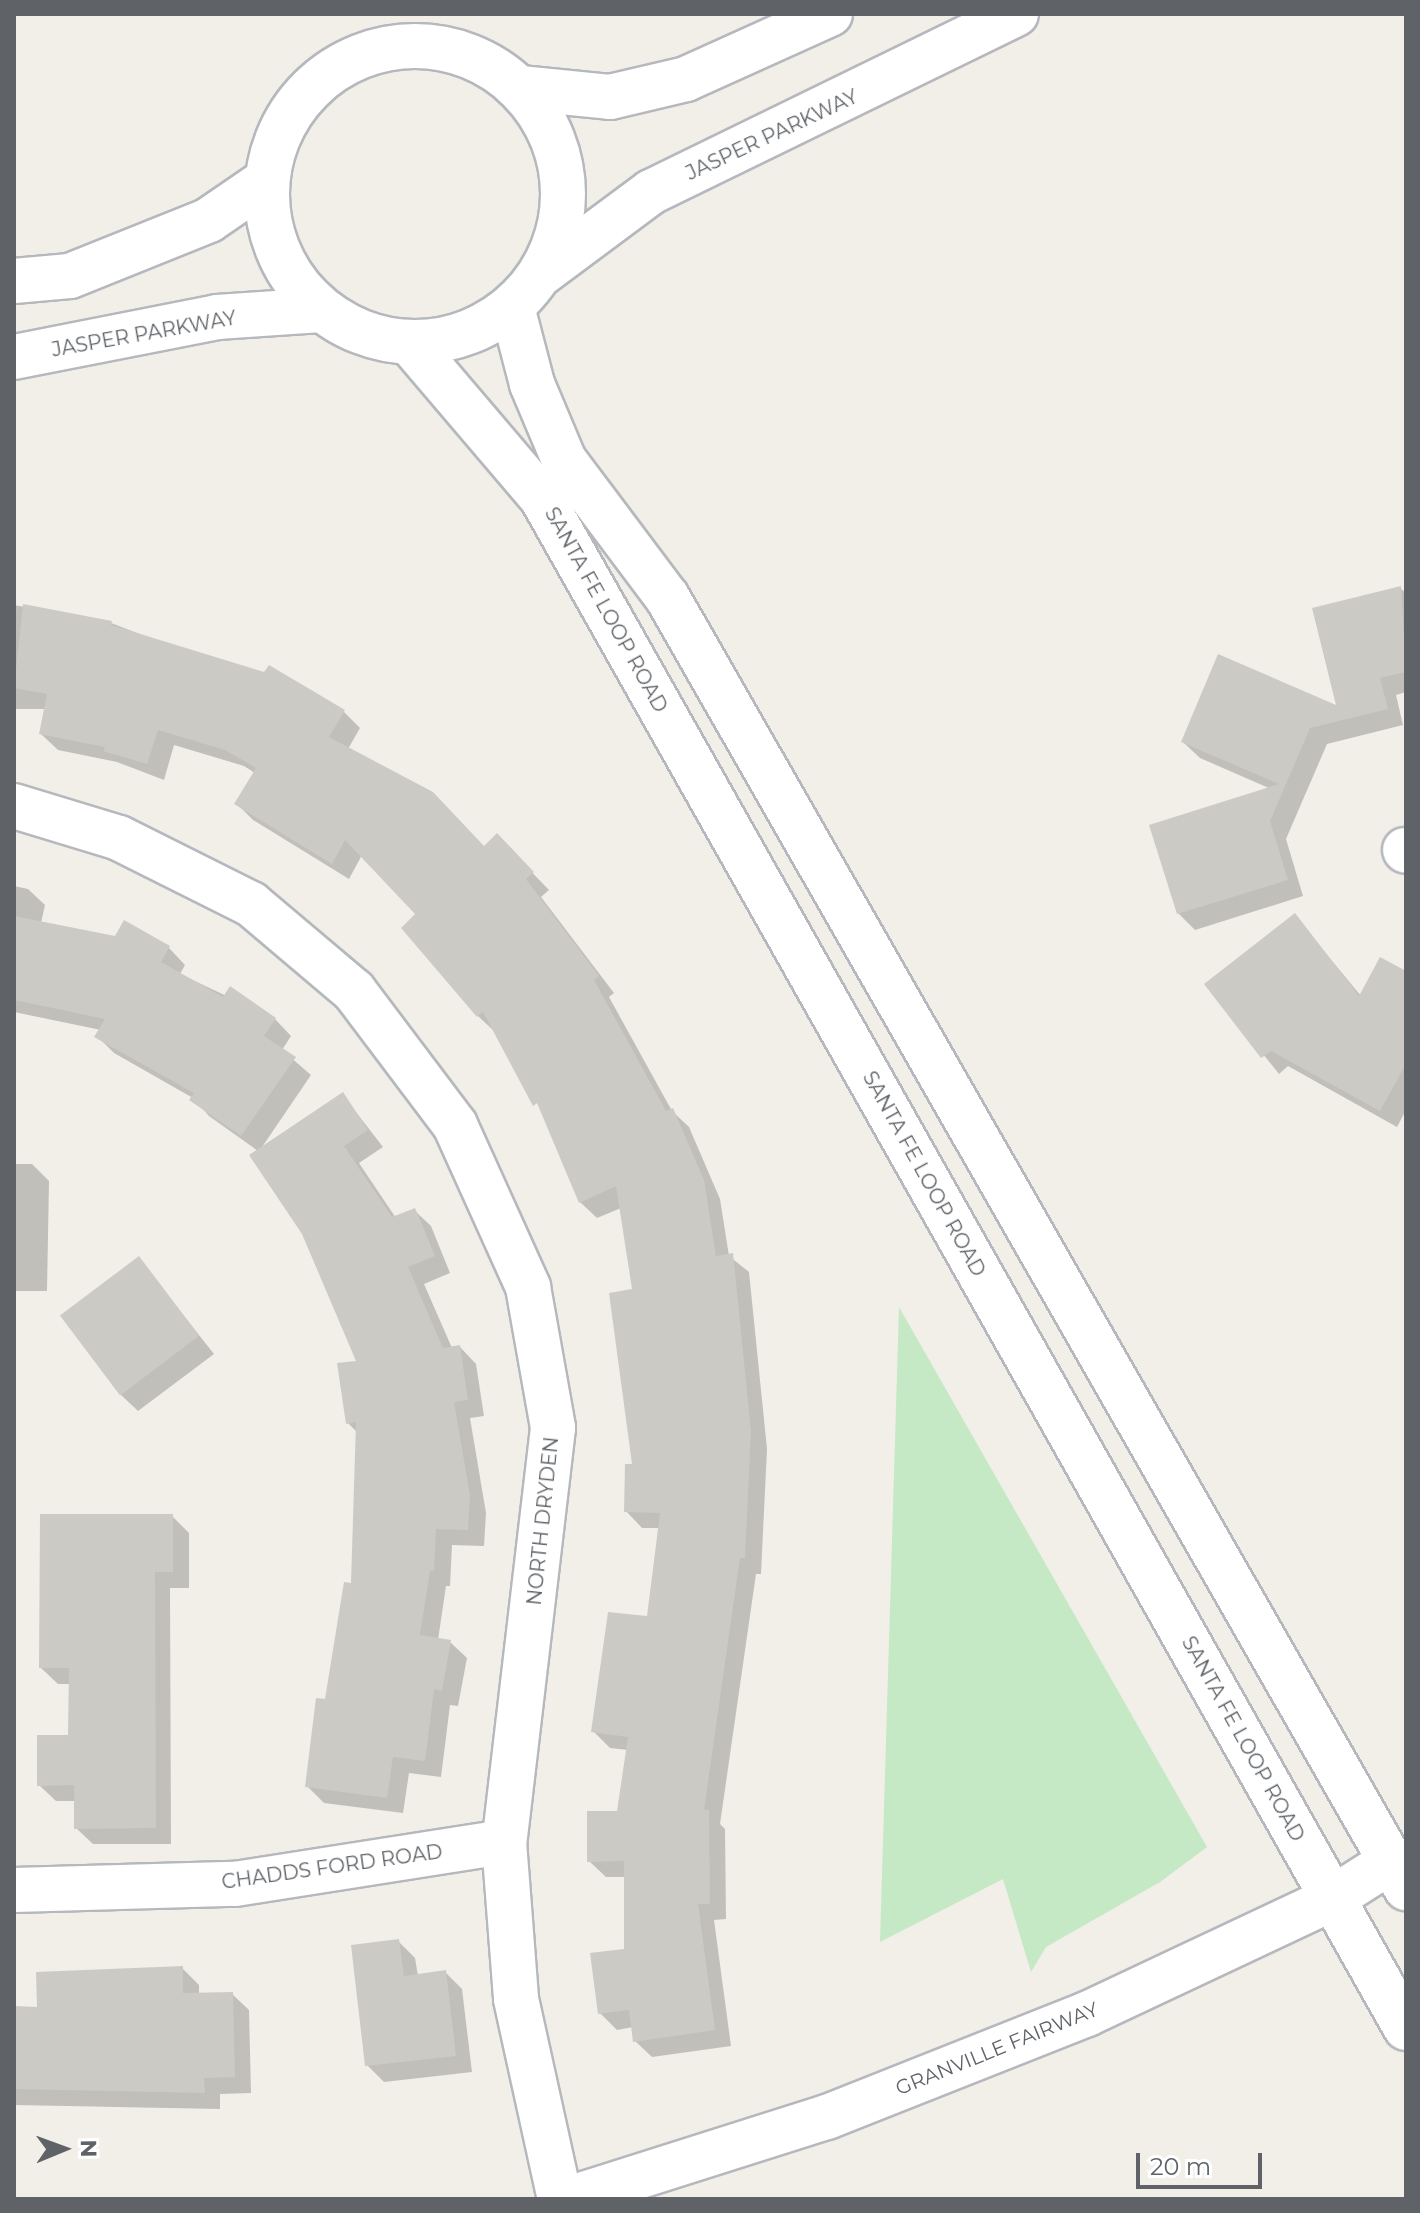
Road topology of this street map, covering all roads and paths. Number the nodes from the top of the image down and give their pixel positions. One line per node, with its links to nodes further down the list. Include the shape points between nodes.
1 (830, 14): 3 (main road, via 686,79 610,97)
2 (1016, 14): 5 (main road, JASPER PARKWAY, via 651,192)
3 (520, 88): 4 (main road, via 469,56 434,45 386,47 341,64 303,94 277,135); 5 (main road, via 549,129 563,178 560,228)
4 (266, 181): 6 (main road, via 209,220 70,276); 8 (main road, via 270,230 289,274)
5 (540, 274): 7 (main road)
6 (14, 281)
7 (512, 307): 9 (main road, via 482,328 447,340); 13 (main road, SANTA FE LOOP ROAD, via 532,384 564,460 667,597)
8 (321, 310): 9 (main road, via 363,334); 10 (main road, JASPER PARKWAY, via 217,317)
9 (410, 343): 15 (main road, SANTA FE LOOP ROAD, via 542,498)
10 (14, 357)
11 (14, 806): 12 (main road, NORTH DRYDEN, via 119,838 251,904 354,991 455,1125 528,1287 553,1428)
12 (504, 1842): 14 (main road, CHADDS FORD ROAD, via 235,1884); 17 (main road, NORTH DRYDEN, via 516,1999)
13 (1401, 1867): 15 (main road, GRANVILLE FAIRWAY)
14 (14, 1890)
15 (1333, 1898): 16 (main road, SANTA FE LOOP ROAD); 18 (main road, GRANVILLE FAIRWAY, via 1087,2014 827,2117)
16 (1406, 2028)
17 (560, 2199)
18 (568, 2199)

